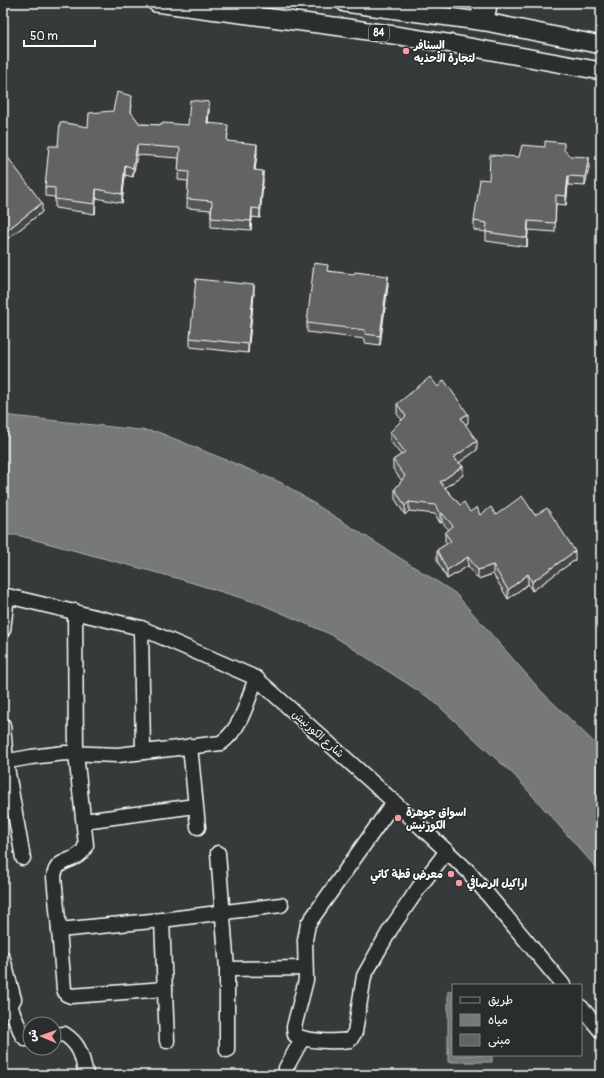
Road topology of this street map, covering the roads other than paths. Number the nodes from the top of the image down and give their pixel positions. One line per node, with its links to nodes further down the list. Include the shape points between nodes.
1 (156, 3): 8 (main road, 84)
2 (345, 3): 5 (main road, 84)
3 (479, 3): 7 (street)
4 (490, 3): 7 (street)
5 (374, 5): 6 (main road, 84)
6 (460, 17): 7 (main road, 84); 8 (main road, via 470,26 471,33 468,39)
7 (488, 22): 9 (main road, 84); 10 (main road, via 491,28 487,36 488,42)
8 (453, 44): 10 (main road, 84)
9 (601, 45)
10 (494, 50): 11 (main road, 84)
11 (601, 71)
12 (5, 595): 13 (street, شارع الكورنيش); 15 (street)
13 (75, 611): 14 (street, شارع الكورنيش); 20 (street)
14 (141, 628): 16 (street, شارع الكورنيش); 19 (street)
15 (3, 630)
16 (256, 678): 18 (street, via 238,725 230,736 221,742); 22 (street, شارع الكورنيش)
17 (3, 725): 21 (street)
18 (190, 746): 19 (street); 23 (street)
19 (143, 752): 20 (street, via 118,755)
20 (76, 754): 21 (street, via 52,754); 24 (street)
21 (4, 762): 28 (street)
22 (394, 802): 26 (street, شارع الكورنيش); 34 (street, via 308,924)
23 (195, 806): 24 (street); 25 (street)
24 (84, 821): 32 (street, via 86,845 83,852 80,856 58,865 54,870)
25 (198, 827)
26 (447, 851): 36 (street, شارع الكورنيش, via 468,871); 43 (street, via 381,943 364,976 355,1032 350,1040)
27 (218, 853): 30 (street)
28 (23, 858)
29 (281, 905): 30 (street)
30 (222, 912): 31 (street); 35 (street)
31 (162, 920): 32 (street); 37 (street)
32 (59, 930): 37 (street, via 66,994 71,996)
33 (3, 959): 38 (street, via 14,999)
34 (305, 968): 35 (street); 43 (street, via 306,980 294,1027 295,1035)
35 (227, 969): 45 (street)
36 (562, 984)
37 (165, 990): 44 (street)
38 (6, 1008): 41 (street)
39 (582, 1008): 40 (street)
40 (601, 1032)
41 (22, 1034)
42 (62, 1034): 46 (street, via 70,1038 78,1047)
43 (302, 1039): 47 (street)
44 (167, 1041)
45 (227, 1050)
46 (86, 1075)
47 (284, 1075)

